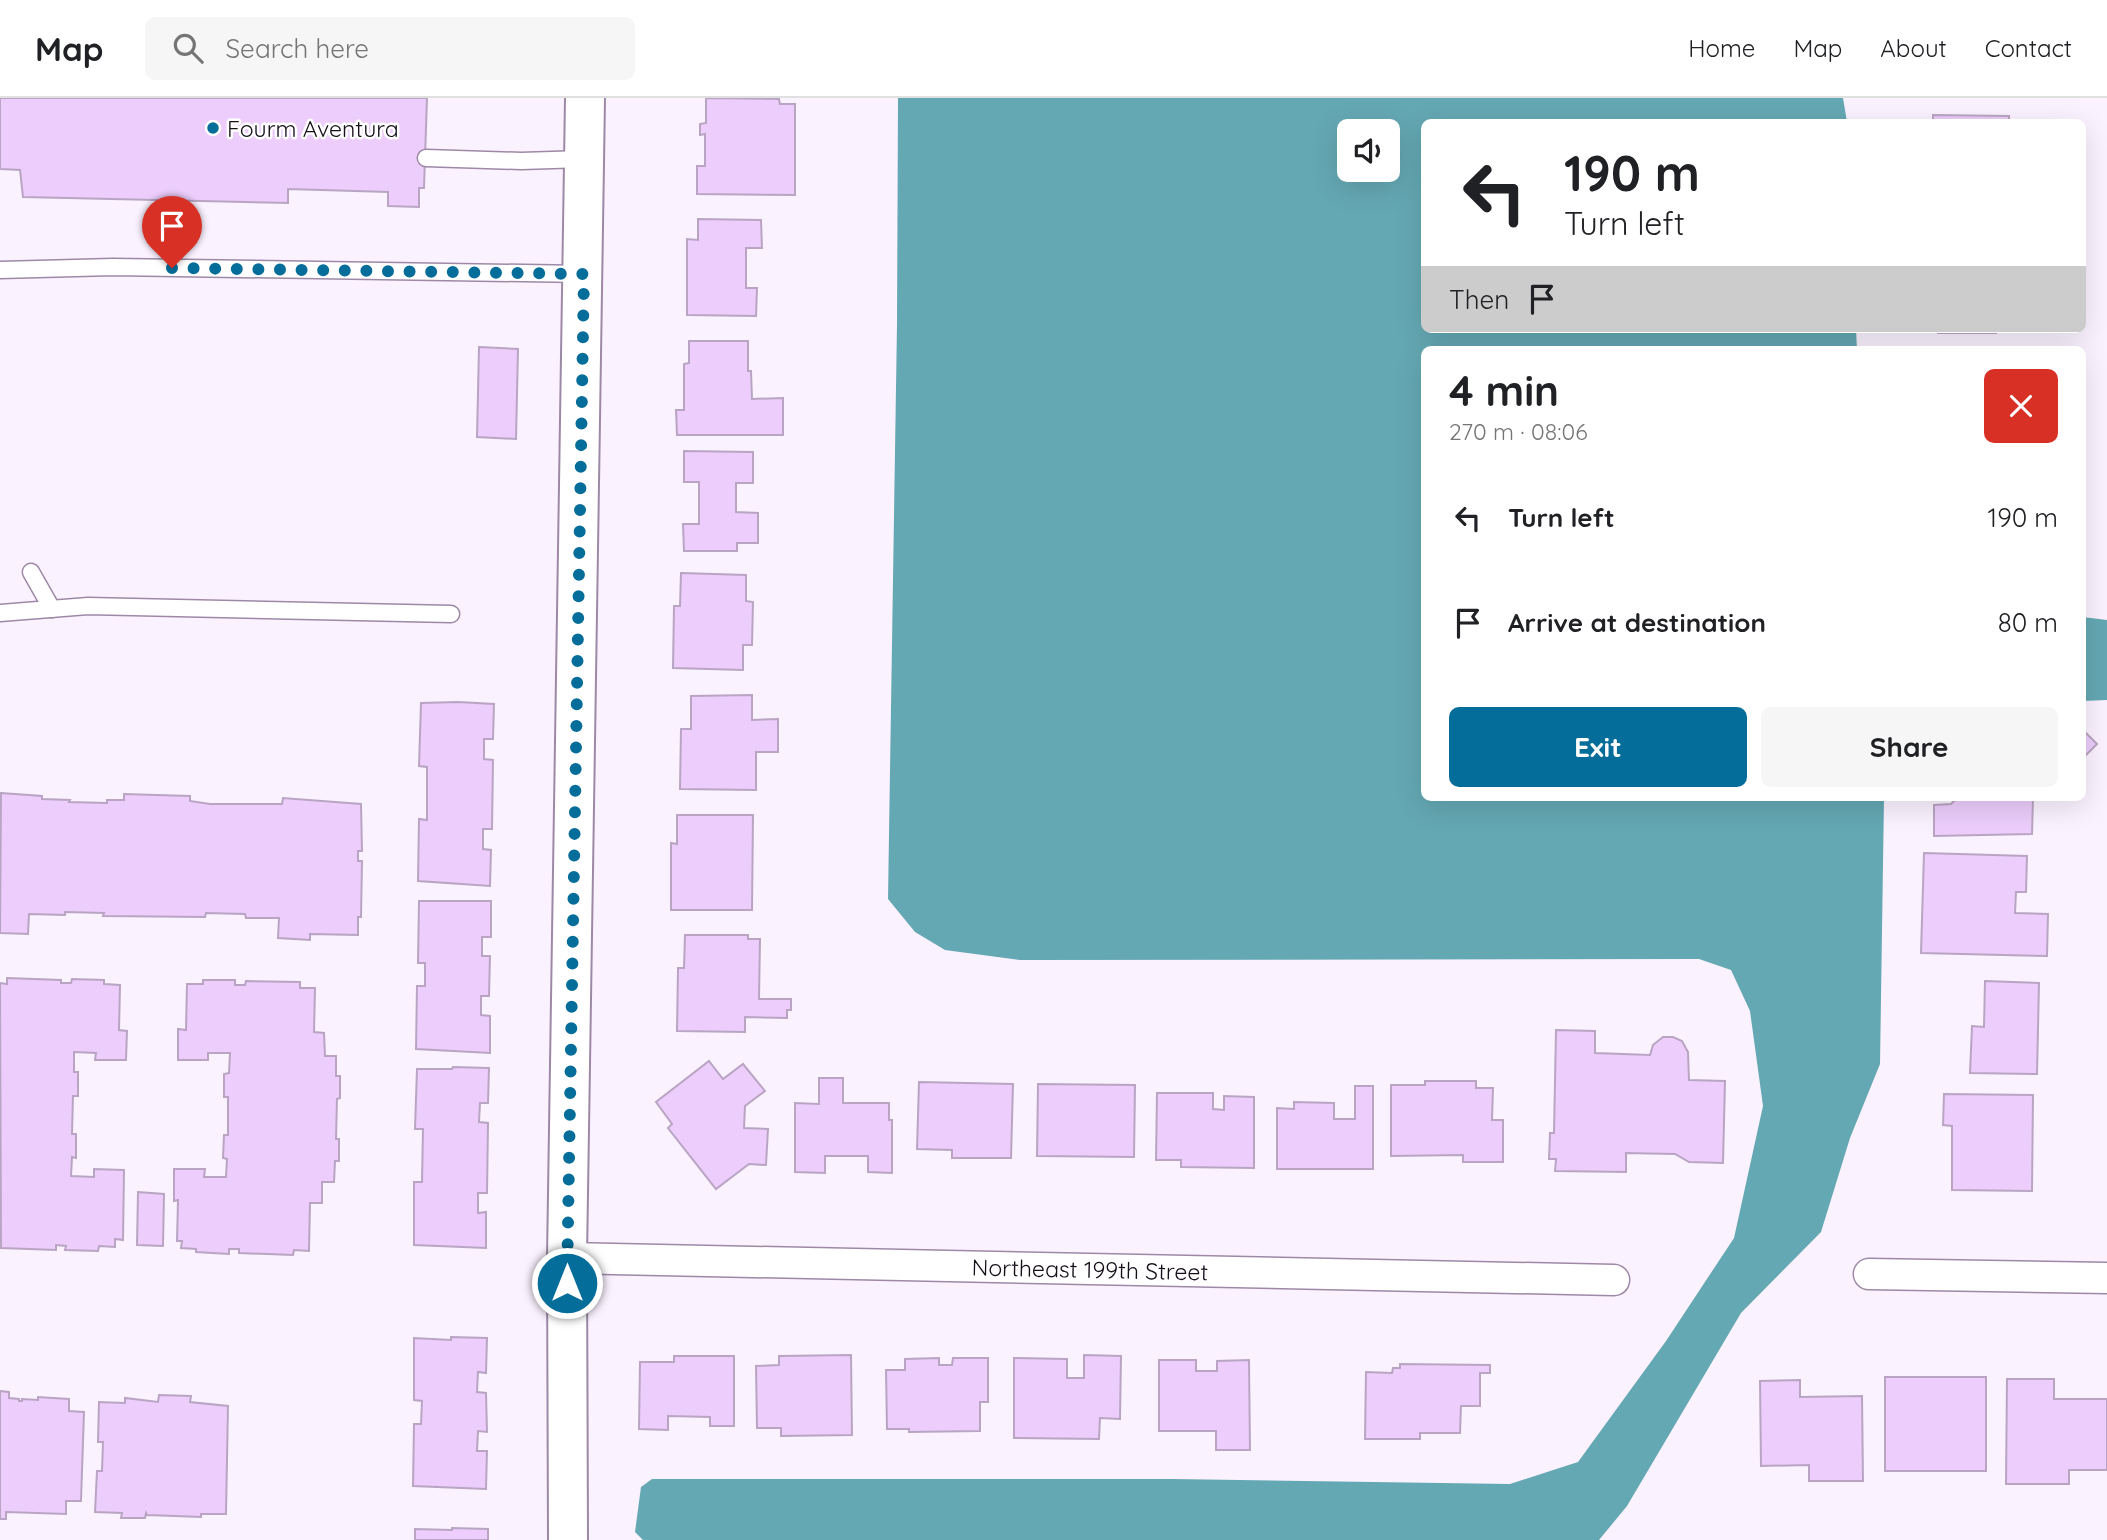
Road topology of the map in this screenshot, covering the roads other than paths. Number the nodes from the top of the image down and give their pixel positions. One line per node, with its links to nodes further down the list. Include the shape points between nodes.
1 (585, 98): 3 (street)
2 (426, 158): 3 (lane)
3 (585, 159): 5 (street)
4 (0, 270): 5 (lane, via 113,267)
5 (584, 274): 10 (street)
6 (31, 572): 7 (lane)
7 (52, 609): 8 (lane); 9 (lane)
8 (0, 613)
9 (451, 614)
10 (567, 1258): 13 (street, Northeast 199th Street); 14 (street)
11 (1869, 1274): 12 (street)
12 (2107, 1278)
13 (1614, 1280)
14 (568, 1540)

